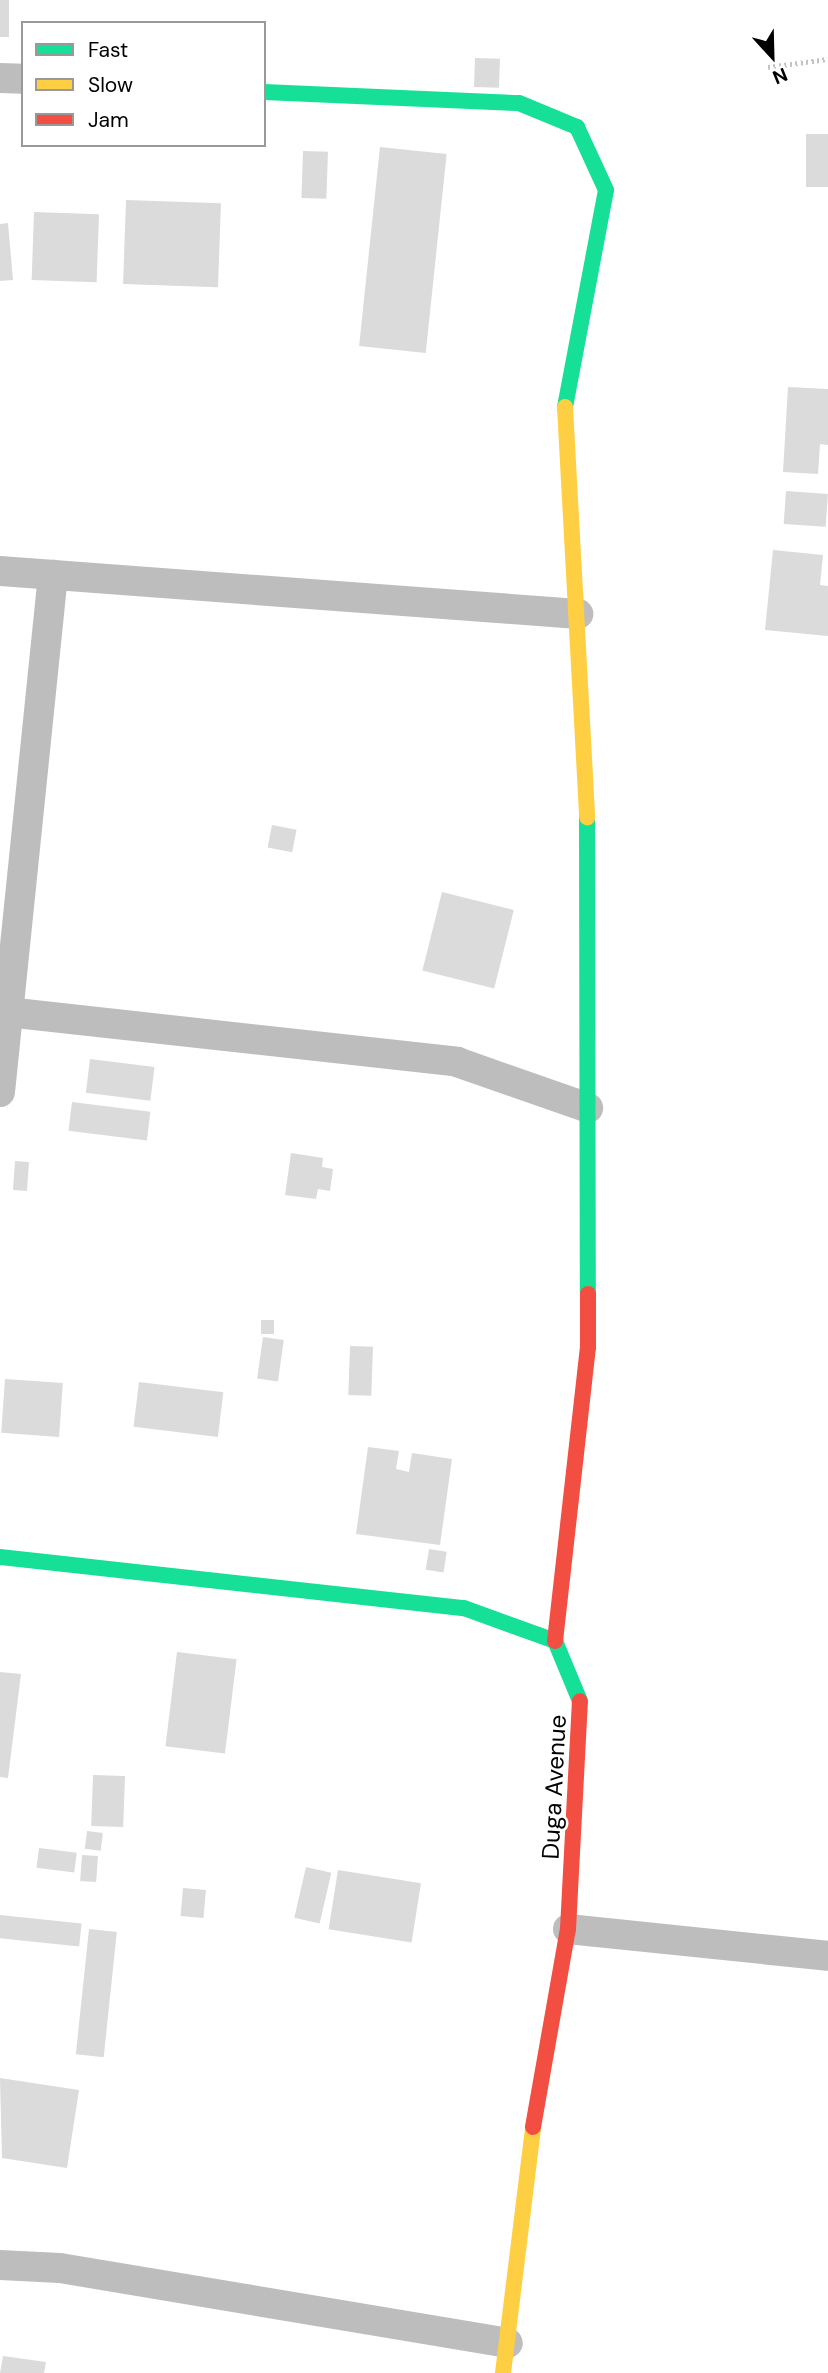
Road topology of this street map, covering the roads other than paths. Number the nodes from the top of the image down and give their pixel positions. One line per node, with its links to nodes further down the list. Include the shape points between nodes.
1 (0, 78): 2 (street)
2 (21, 79)
3 (266, 92): 6 (street, via 519,103 577,127 606,190 564,393)
4 (0, 571): 5 (street)
5 (53, 575): 6 (street); 7 (street)
6 (578, 614): 9 (street, via 587,766)
7 (7, 1012): 8 (street); 9 (street, via 457,1062)
8 (0, 1092)
9 (588, 1108): 11 (street, via 588,1348)
10 (0, 1557): 11 (street, via 464,1608)
11 (555, 1641): 12 (street, Duga Avenue, via 584,1710)
12 (568, 1929): 13 (street); 15 (street, Duga Avenue, via 545,2035)
13 (828, 1956)
14 (0, 2265): 15 (street, via 60,2268)
15 (508, 2343): 16 (street, Duga Avenue)
16 (503, 2373)

